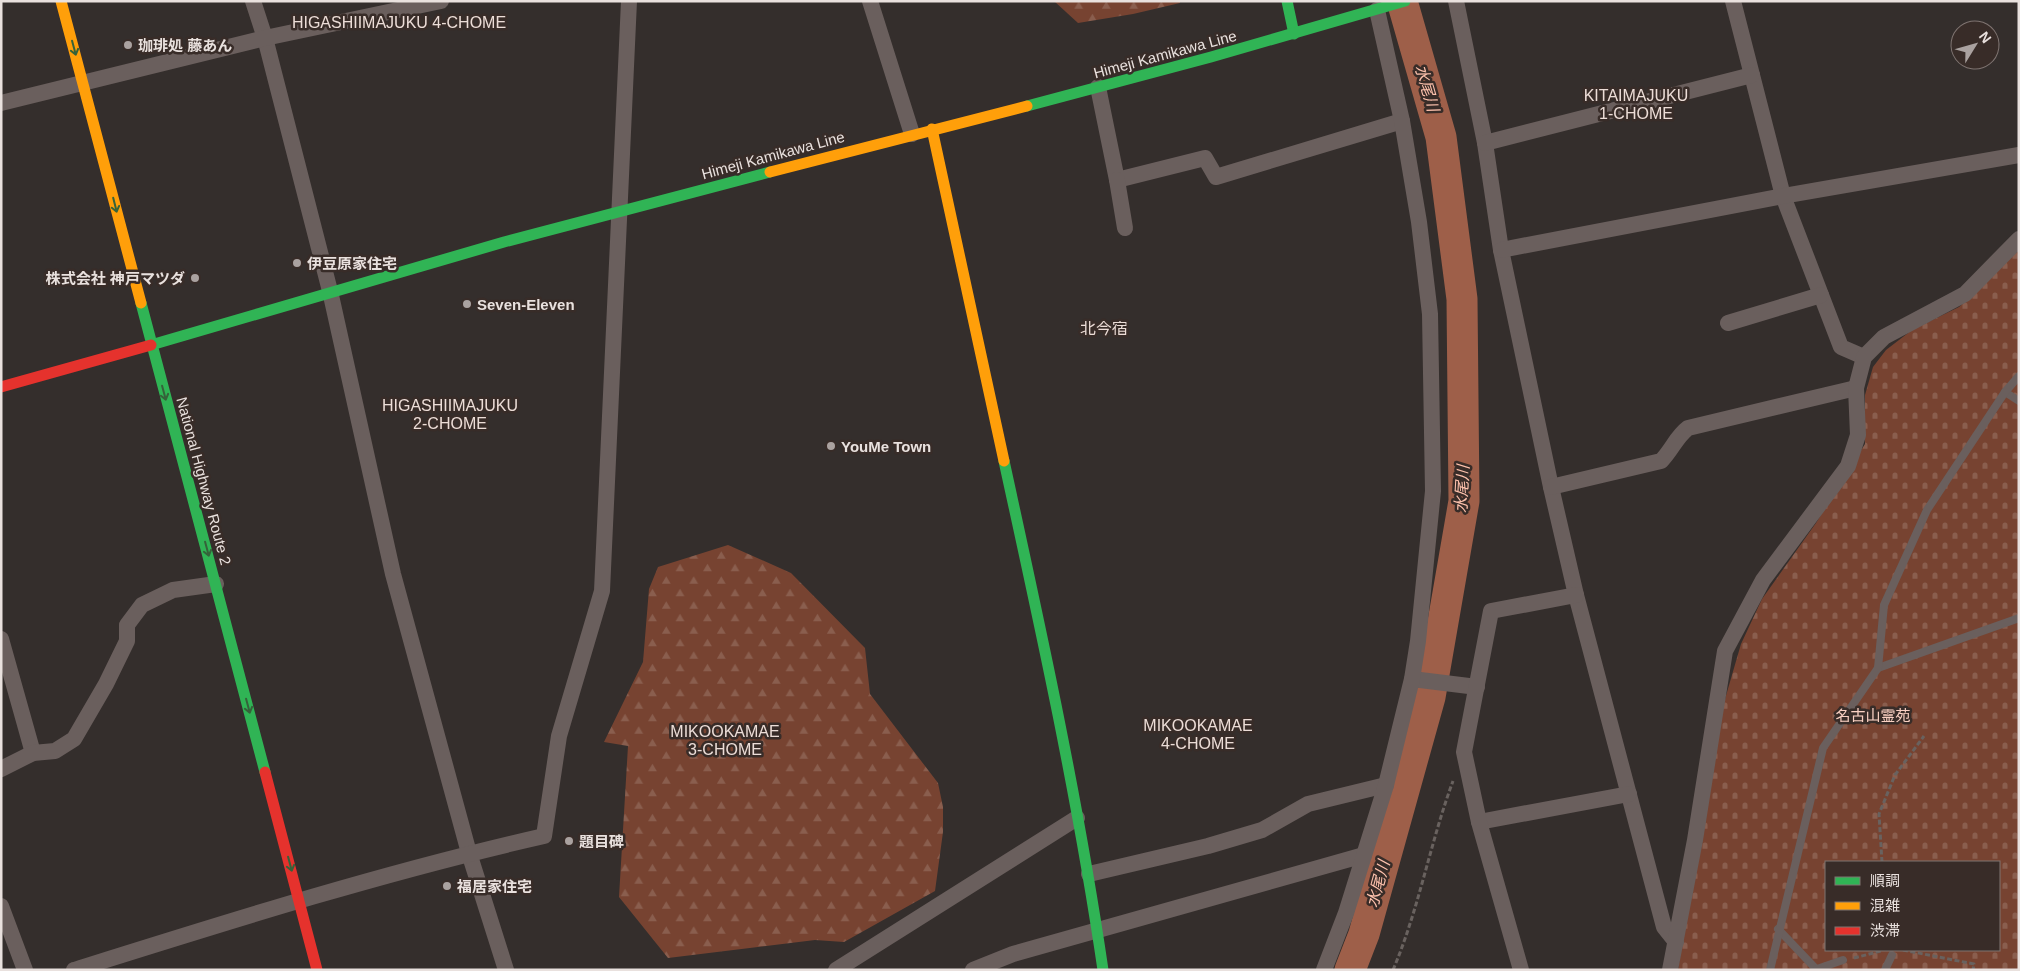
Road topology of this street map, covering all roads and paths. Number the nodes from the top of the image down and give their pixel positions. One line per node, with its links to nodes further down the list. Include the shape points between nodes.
1 (61, 1): 14 (main road, National Highway Route 2, one-way to 14)
2 (253, 1): 12 (street)
3 (441, 1): 12 (street)
4 (629, 1): 24 (street)
5 (870, 1): 19 (street)
6 (1287, 1): 11 (main road)
7 (1405, 1): 10 (main road, Himeji Kamikawa Line)
8 (1456, 1): 20 (street)
9 (1733, 1): 13 (street)
10 (1380, 9): 11 (main road, Himeji Kamikawa Line); 17 (street)
11 (1294, 34): 15 (main road, Himeji Kamikawa Line)
12 (265, 38): 14 (street); 28 (street)
13 (1752, 75): 20 (street); 23 (street)
14 (84, 83): 16 (street); 31 (main road, National Highway Route 2, one-way to 31)
15 (1098, 87): 18 (main road, Himeji Kamikawa Line); 22 (street)
16 (1, 103)
17 (1402, 121): 22 (street, via 1216,177 1205,158); 44 (street, via 1430,314 1433,491)
18 (932, 129): 19 (main road, Himeji Kamikawa Line); 52 (main road, via 1048,661)
19 (912, 134): 24 (main road, Himeji Kamikawa Line)
20 (1485, 142): 27 (street)
21 (2019, 155): 23 (street)
22 (1117, 180): 25 (street)
23 (1783, 196): 27 (street); 29 (street)
24 (619, 211): 28 (main road, Himeji Kamikawa Line); 54 (street, via 602,592 559,736 544,836)
25 (1125, 228)
26 (2019, 239): 32 (street, via 1965,294 1884,337)
27 (1501, 250): 38 (street)
28 (330, 292): 31 (main road, Himeji Kamikawa Line); 54 (street, via 393,574)
29 (1821, 295): 30 (street); 32 (street, via 1841,347)
30 (1728, 323)
31 (151, 346): 34 (main road, Himeji Kamikawa Line); 39 (main road, National Highway Route 2, one-way to 39)
32 (1864, 357): 35 (street)
33 (2019, 376): 36 (lane)
34 (1, 387)
35 (1856, 388): 38 (street, via 1688,428 1679,435 1661,461); 64 (street, via 1858,435 1848,466 1763,580 1726,651)
36 (2005, 392): 37 (lane); 43 (lane, via 1927,510 1884,605)
37 (2019, 401)
38 (1551, 487): 40 (street)
39 (216, 584): 47 (street, via 173,590 142,605 126,625 128,641 74,739 56,751); 60 (main road, National Highway Route 2, one-way to 60)
40 (1576, 595): 45 (street, via 1491,612); 51 (street)
41 (2019, 618): 43 (lane)
42 (1, 639): 47 (street)
43 (1878, 668): 62 (lane, via 1823,748)
44 (1412, 679): 45 (street); 50 (street)
45 (1477, 686): 53 (street, via 1464,752)
46 (1924, 736): 56 (path, via 1896,775 1879,814)
47 (33, 753): 48 (street)
48 (1, 769)
49 (1454, 779): 77 (path, via 1434,836 1404,946)
50 (1386, 785): 55 (street); 59 (street, via 1308,804 1262,830)
51 (1630, 794): 53 (street); 64 (street, via 1664,927)
52 (1077, 818): 59 (main road); 73 (street)
53 (1479, 822): 78 (street)
54 (469, 853): 60 (street); 72 (street)
55 (1364, 855): 63 (street); 76 (street)
56 (1881, 858): 57 (path); 58 (path)
57 (1879, 861)
58 (1882, 861)
59 (1089, 874): 63 (main road)
60 (299, 899): 70 (street); 71 (main road, National Highway Route 2)
61 (1, 906): 69 (street)
62 (1778, 930): 68 (lane); 80 (lane)
63 (1097, 931): 74 (street, via 1013,954); 75 (main road)
64 (1676, 942): 79 (street)
65 (1905, 951): 82 (path, via 1974,964)
66 (1890, 952): 67 (path); 81 (lane)
67 (1843, 960): 68 (lane)
68 (1817, 969)
69 (25, 970)
70 (74, 970)
71 (317, 970)
72 (506, 970)
73 (836, 970)
74 (973, 970)
75 (1103, 970)
76 (1324, 970)
77 (1393, 970)
78 (1521, 970)
79 (1670, 970)
80 (1770, 970)
81 (1885, 970)
82 (1973, 970)

